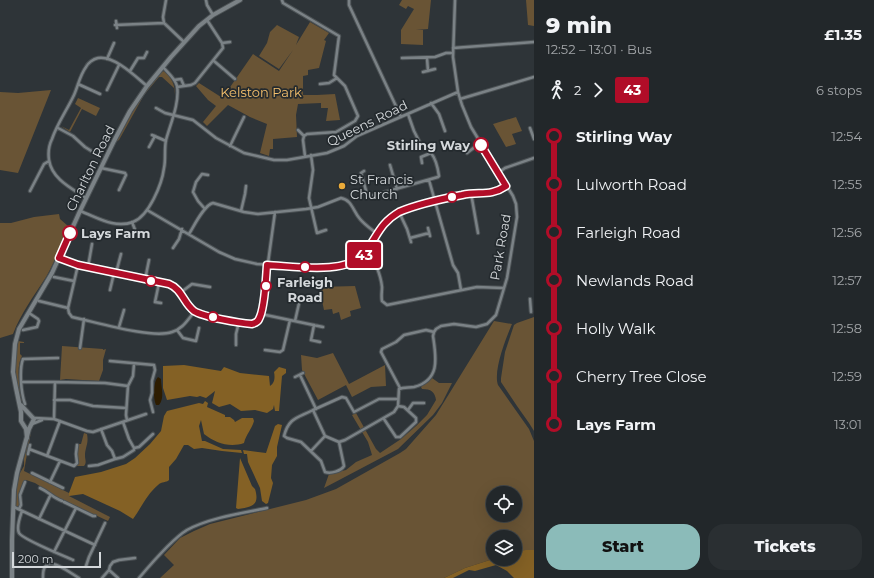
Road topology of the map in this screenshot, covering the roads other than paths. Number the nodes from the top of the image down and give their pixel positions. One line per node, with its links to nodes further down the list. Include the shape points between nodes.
1 (166, 0): 9 (street)
2 (206, 0): 7 (street)
3 (240, 0): 7 (street, Charlton Road)
4 (282, 0): 30 (street, via 283,3 339,36 334,70)
5 (349, 0): 46 (street)
6 (455, 0): 16 (street, Park Road)
7 (213, 15): 8 (street, Charlton Road)
8 (207, 20): 11 (street, Charlton Road); 14 (street)
9 (164, 23): 10 (street); 11 (street)
10 (116, 25)
11 (184, 42): 24 (street, Charlton Road)
12 (230, 42): 14 (street)
13 (534, 42): 16 (street)
14 (222, 43): 22 (street, via 223,48)
15 (114, 44): 21 (street)
16 (453, 48): 18 (street, Park Road)
17 (147, 52): 26 (street, via 144,58 138,58)
18 (452, 53): 20 (street); 39 (street, Park Road)
19 (404, 57): 20 (street)
20 (427, 58): 27 (street)
21 (108, 59): 23 (street); 33 (street, via 98,58 89,63)
22 (214, 60): 31 (street); 36 (street, via 195,83)
23 (119, 65): 26 (street); 38 (street)
24 (163, 66): 32 (street); 35 (street, Charlton Road)
25 (435, 69): 27 (street)
26 (130, 71): 35 (street)
27 (428, 71): 28 (street)
28 (423, 72)
29 (534, 77): 41 (street)
30 (337, 78): 34 (street, via 329,83); 52 (street, via 345,86 357,113 357,119 336,132)
31 (235, 79)
32 (174, 80): 36 (street, via 181,79); 37 (street)
33 (78, 84): 40 (street); 48 (street)
34 (320, 84)
35 (146, 86): 67 (street, Charlton Road, via 122,125)
36 (184, 86): 37 (street)
37 (177, 87): 45 (street)
38 (107, 90)
39 (458, 92): 41 (street, Park Road); 42 (street, Queens Road)
40 (100, 94)
41 (460, 99): 55 (street, Park Road)
42 (431, 103): 44 (street, Queens Road); 51 (street, via 439,114)
43 (156, 108): 45 (street, Queens Road)
44 (408, 114): 46 (street, Queens Road); 58 (street, via 414,131 423,142)
45 (173, 115): 54 (street); 56 (street, Queens Road, via 195,122)
46 (401, 117): 61 (street, Queens Road, via 357,136 330,152)
47 (244, 118): 56 (street)
48 (58, 128): 59 (street, via 74,136); 64 (street, via 49,146)
49 (530, 128): 53 (street)
50 (298, 130): 52 (street)
51 (445, 131)
52 (304, 136): 62 (street)
53 (534, 139)
54 (166, 141): 57 (street, via 154,136); 82 (street, via 163,174)
55 (480, 144): 60 (street); 69 (street, Park Road)
56 (230, 146): 62 (street, Queens Road, via 244,153 274,160)
57 (149, 147)
58 (423, 149)
59 (93, 152)
60 (467, 153)
61 (311, 155): 62 (street, Queens Road); 80 (street, via 314,170 309,197)
62 (305, 156)
63 (534, 158): 69 (street)
64 (49, 161): 76 (street, via 44,164); 78 (street, via 56,176)
65 (422, 163): 71 (street, via 422,156 429,153 433,155 440,176)
66 (390, 165): 74 (street)
67 (101, 168): 75 (street, via 125,173 126,177); 78 (street, Charlton Road)
68 (364, 171): 74 (street, via 361,173 369,196)
69 (498, 173): 73 (street, Park Road)
70 (208, 175): 81 (street, via 202,174 193,188 194,196)
71 (429, 180): 74 (street); 79 (street)
72 (246, 186): 84 (street)
73 (506, 186): 77 (street, via 492,194); 112 (street, Park Road, via 516,204 517,217)
74 (397, 189)
75 (119, 190)
76 (30, 191)
77 (471, 193): 79 (street); 92 (street)
78 (86, 198): 83 (street, Charlton Road)
79 (435, 202): 86 (street); 114 (street, via 453,265 459,276)
80 (311, 208): 85 (street); 90 (street, via 317,233); 91 (street, via 345,199 350,202 358,217)
81 (205, 209): 84 (street, via 213,203); 93 (street)
82 (147, 210): 87 (street); 89 (street)
83 (80, 211): 87 (street, via 107,222); 101 (street, Charlton Road)
84 (241, 211): 85 (street, via 258,214)
85 (275, 212): 104 (street)
86 (399, 212): 91 (street); 95 (street)
87 (132, 222): 94 (street)
88 (428, 228): 95 (street, via 430,234)
89 (182, 229): 93 (street); 98 (street)
90 (326, 230)
91 (376, 233): 99 (street)
92 (478, 233)
93 (189, 234): 104 (street, via 225,256 243,262)
94 (137, 235)
95 (410, 238): 96 (street)
96 (411, 242)
97 (92, 244): 105 (street)
98 (173, 248)
99 (366, 251): 104 (street, via 354,262 341,267); 114 (street, via 375,264 382,287 382,301 387,306)
100 (121, 254): 106 (street)
101 (59, 258): 103 (street); 124 (street, Charlton Road)
102 (150, 260): 108 (street)
103 (78, 265): 105 (street); 109 (street)
104 (267, 265): 125 (street)
105 (88, 267): 106 (street)
106 (115, 273): 108 (street); 113 (street)
107 (54, 277): 109 (street)
108 (145, 280): 110 (street)
109 (74, 281): 120 (street)
110 (159, 282): 115 (street, via 172,286); 119 (street, via 155,302)
111 (210, 287): 115 (street, via 192,284)
112 (504, 288): 114 (street, via 477,287); 136 (street, Park Road, via 496,315 487,324 476,327 447,324 438,327)
113 (110, 290)
114 (461, 290)
115 (180, 293): 123 (street)
116 (300, 299): 128 (street)
117 (530, 300): 122 (street)
118 (39, 301): 120 (street)
119 (161, 303)
120 (68, 308): 126 (street, via 70,315)
121 (124, 310): 131 (street)
122 (532, 310)
123 (195, 311): 129 (street); 135 (street)
124 (28, 312): 134 (street, via 38,320 38,325); 151 (street, Charlton Road, via 15,344 14,372)
125 (261, 314): 127 (street); 129 (street, via 255,323)
126 (84, 319): 131 (street); 139 (street)
127 (290, 320): 128 (street); 140 (street, via 283,350)
128 (295, 321): 130 (street)
129 (239, 322): 138 (street)
130 (314, 325): 132 (street); 137 (street, via 311,340)
131 (120, 327): 135 (street, via 159,334)
132 (323, 327)
133 (199, 328): 135 (street, via 196,341 183,338)
134 (23, 330)
135 (177, 330)
136 (434, 332): 148 (street, via 434,371 422,384); 148 (street, via 426,330 404,335 382,349)
137 (320, 342)
138 (236, 345)
139 (80, 348)
140 (265, 350)
141 (58, 358): 145 (street, via 23,359)
142 (110, 361): 143 (street)
143 (134, 364): 147 (street); 158 (street, via 152,364 155,367 150,403)
144 (295, 377): 156 (street, via 302,374)
145 (22, 382): 146 (street); 153 (street)
146 (55, 382): 147 (street); 150 (street)
147 (128, 386): 155 (street)
148 (400, 388): 149 (street)
149 (398, 399): 154 (street); 156 (street, via 379,399 354,412 346,398 342,397)
150 (54, 400): 155 (street); 163 (street)
151 (19, 402): 160 (street); 161 (street, Charlton Road)
152 (424, 403): 157 (street, via 413,403)
153 (25, 404)
154 (398, 406): 157 (street); 164 (street)
155 (126, 408): 165 (street)
156 (315, 410): 172 (street); 179 (street, via 290,422 284,436 301,442)
157 (408, 410): 164 (street, via 416,418 416,422 400,437 396,437)
158 (153, 412)
159 (146, 414): 165 (street)
160 (30, 415): 161 (street); 162 (street); 168 (street, Charlton Road, via 34,419)
161 (22, 419): 169 (street, Charlton Road)
162 (46, 419): 163 (street); 168 (street)
163 (54, 419): 166 (street)
164 (384, 419): 174 (street)
165 (127, 420): 167 (street)
166 (60, 422): 170 (street, via 89,432); 181 (street)
167 (123, 422): 170 (street); 177 (street)
168 (32, 424): 169 (street); 173 (street, Charlton Road)
169 (24, 425): 173 (street, Charlton Road)
170 (102, 429): 182 (street)
171 (153, 434): 177 (street)
172 (326, 436): 174 (street); 179 (street)
173 (27, 438): 191 (street, Charlton Road, via 17,473)
174 (339, 442): 179 (street, via 344,466 340,470 325,472 321,461)
175 (30, 445): 178 (street)
176 (77, 445): 183 (street, via 76,465)
177 (134, 448): 182 (street, via 123,457)
178 (29, 449): 180 (street); 181 (street)
179 (311, 451)
180 (28, 454)
181 (47, 456): 183 (street)
182 (115, 459): 184 (street)
183 (60, 461): 187 (street)
184 (89, 466)
185 (32, 473): 187 (street)
186 (24, 482): 194 (street, via 20,495)
187 (50, 482): 189 (street)
188 (40, 488): 190 (street)
189 (63, 488)
190 (50, 496): 192 (street); 196 (street)
191 (13, 507): 194 (street); 205 (street, Charlton Road)
192 (76, 508): 195 (street); 198 (street)
193 (267, 508): 210 (street, via 212,521 187,530)
194 (21, 510): 196 (street); 200 (street, via 18,530 20,534)
195 (95, 516)
196 (39, 519): 198 (street)
197 (105, 522): 199 (street)
198 (65, 532): 199 (street); 200 (street)
199 (95, 545): 203 (street)
200 (54, 552): 202 (street)
201 (135, 558): 204 (street, via 117,560)
202 (73, 560)
203 (86, 566)
204 (109, 570): 208 (street); 209 (street)
205 (12, 578)
206 (43, 578): 207 (street, via 44,568 50,563)
207 (79, 578)
208 (102, 578)
209 (118, 578)
210 (139, 578)

